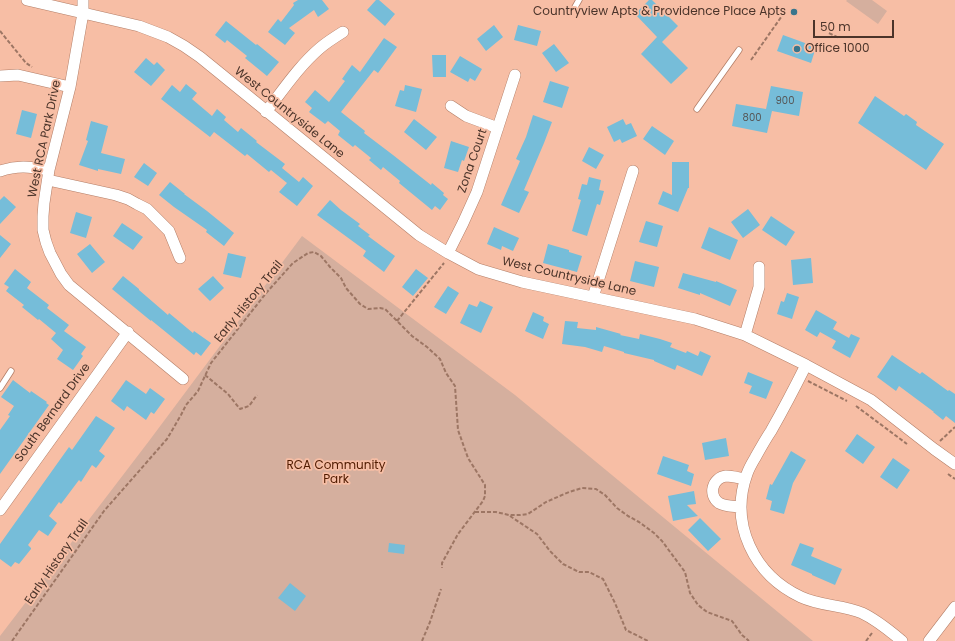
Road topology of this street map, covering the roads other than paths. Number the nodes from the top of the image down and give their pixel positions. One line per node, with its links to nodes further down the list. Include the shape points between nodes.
1 (27, 0): 5 (street, West Countryside Lane)
2 (83, 0): 5 (street, West RCA Park Drive)
3 (579, 0): 4 (lane)
4 (575, 7)
5 (82, 13): 10 (street, West RCA Park Drive); 13 (street, West Countryside Lane, via 139,26 168,37 200,58)
6 (343, 32): 13 (street, via 320,48 296,73)
7 (739, 50): 12 (lane)
8 (515, 74): 14 (street, Zona Court)
9 (0, 76): 10 (street, via 18,75)
10 (70, 87): 17 (street, West RCA Park Drive)
11 (451, 106): 14 (street, via 466,116)
12 (697, 109)
13 (266, 112): 18 (street, West Countryside Lane, via 419,235)
14 (498, 128): 18 (street, Zona Court, via 477,192)
15 (0, 171): 17 (street, via 31,166)
16 (633, 171): 21 (street)
17 (48, 175): 19 (street, via 128,199 147,209 169,231); 22 (street, West RCA Park Drive, via 43,216 44,230 55,263 69,284)
18 (448, 253): 21 (street, West Countryside Lane, via 478,269 522,282)
19 (180, 258)
20 (759, 267): 23 (street, via 759,287)
21 (593, 297): 23 (street, West Countryside Lane, via 695,319)
22 (128, 332): 26 (street, West RCA Park Drive); 30 (street, South Bernard Drive)
23 (745, 335): 24 (street, West Countryside Lane)
24 (806, 365): 28 (street, West Countryside Lane, via 871,400); 29 (street, via 747,471)
25 (11, 371): 27 (lane)
26 (183, 379)
27 (0, 388)
28 (955, 464)
29 (745, 479): 31 (street); 31 (street, via 726,476 720,478 713,489 713,496 718,502)
30 (1, 507)
31 (741, 507): 33 (street, via 745,534 752,552 764,570 785,589 817,603 862,613)
32 (955, 607): 34 (street)
33 (902, 641)
34 (929, 641)

